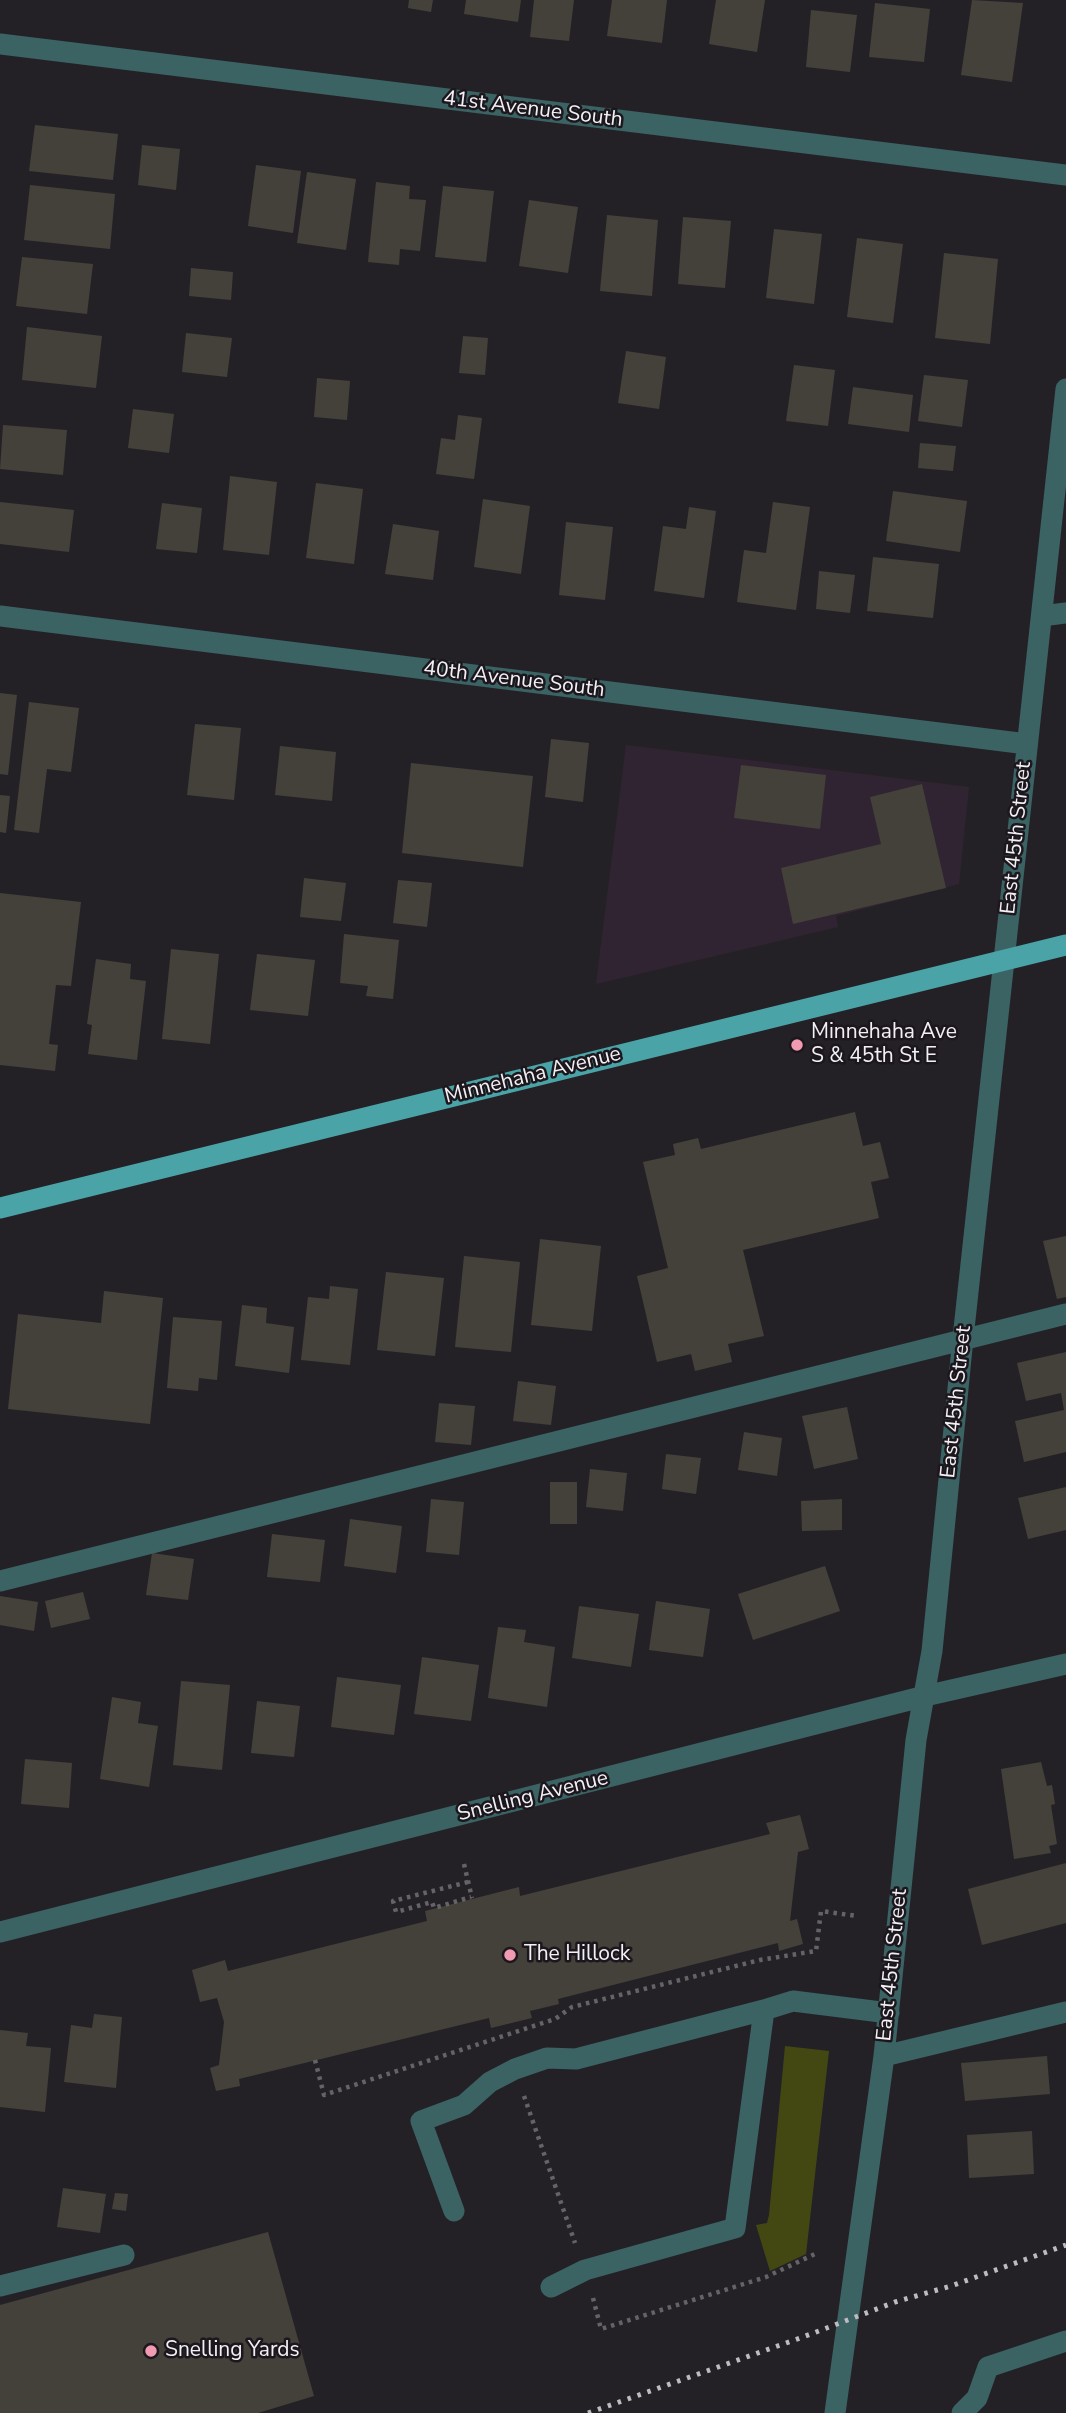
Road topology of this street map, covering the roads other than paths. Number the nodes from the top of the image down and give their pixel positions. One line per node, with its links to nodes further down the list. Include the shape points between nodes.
1 (0, 44): 2 (street, 41st Avenue South)
2 (1066, 175)
3 (1066, 389): 5 (street, East 45th Street)
4 (1066, 613): 5 (street)
5 (1042, 615): 7 (street, East 45th Street)
6 (0, 616): 7 (street, 40th Avenue South)
7 (1027, 744): 9 (street, East 45th Street)
8 (1066, 945): 9 (main road, Minnehaha Avenue)
9 (1004, 960): 10 (main road, Minnehaha Avenue); 12 (street, East 45th Street)
10 (0, 1208)
11 (1066, 1314): 12 (street)
12 (963, 1338): 13 (street); 15 (street, East 45th Street)
13 (0, 1581)
14 (1066, 1664): 15 (street, Snelling Avenue)
15 (925, 1696): 16 (street, Snelling Avenue); 19 (street, East 45th Street, via 916,1740)
16 (0, 1931)
17 (764, 2010): 19 (street, via 793,2001); 21 (street, via 576,2059 547,2058 490,2082 464,2105 421,2121); 24 (street, via 735,2228 585,2270)
18 (1066, 2012): 20 (street)
19 (888, 2013): 20 (street, East 45th Street)
20 (884, 2056): 26 (street, East 45th Street)
21 (454, 2211)
22 (124, 2255): 23 (street)
23 (0, 2286)
24 (551, 2287)
25 (1066, 2341): 27 (street, via 988,2367 977,2398)
26 (835, 2413)
27 (962, 2413)

